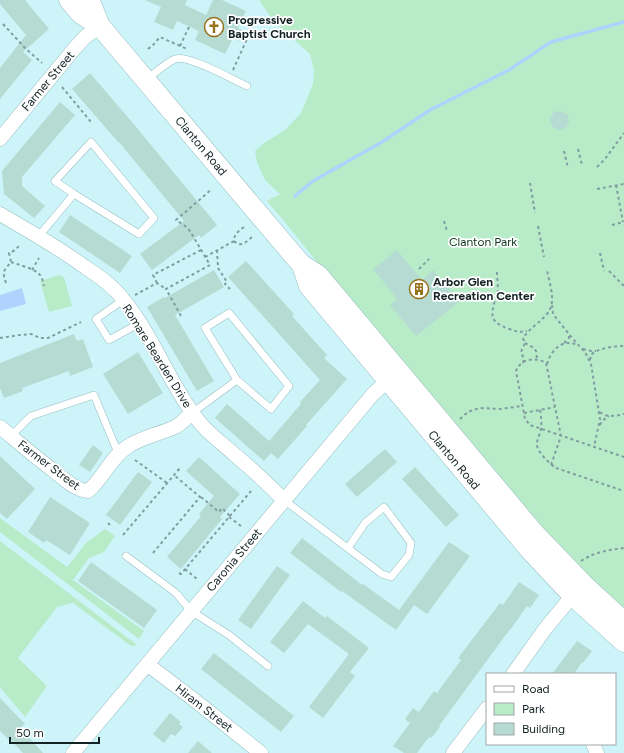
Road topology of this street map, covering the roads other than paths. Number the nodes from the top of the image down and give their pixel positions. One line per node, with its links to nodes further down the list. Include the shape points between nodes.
1 (69, 0): 3 (main road, Clanton Road, via 81,14)
2 (88, 0): 3 (main road, Clanton Road)
3 (100, 26): 4 (main road, Clanton Road); 6 (street, Farmer Street, via 74,49)
4 (145, 80): 5 (lane, via 170,62 183,58); 12 (main road, Clanton Road, via 302,266 308,286)
5 (247, 86)
6 (0, 139)
7 (74, 194): 7 (lane, via 55,181 91,142 154,218 139,234); 9 (lane)
8 (0, 214): 9 (street, Romare Bearden Drive)
9 (38, 237): 10 (street, Romare Bearden Drive, via 106,282)
10 (126, 299): 11 (street, Romare Bearden Drive); 11 (lane, via 96,319 109,340)
11 (140, 323): 14 (street, Romare Bearden Drive)
12 (393, 376): 17 (street, Caronia Street, via 373,394); 20 (main road, Clanton Road, via 530,550)
13 (237, 380): 13 (lane, via 271,409 290,386 229,313 205,328); 14 (lane)
14 (192, 413): 16 (street, Farmer Street, via 177,426 128,446); 17 (street, Romare Bearden Drive, via 206,430)
15 (5, 431): 16 (street, Farmer Street, via 34,456 82,490 88,491 94,487); 16 (lane, via 31,416 94,395)
16 (118, 453)
17 (284, 500): 18 (lane); 21 (street, Caronia Street)
18 (348, 548): 18 (lane, via 382,574 391,577 409,555 411,543 384,507 365,523)
19 (126, 556): 21 (lane, via 176,593)
20 (578, 590): 22 (main road, Clanton Road); 23 (main road, Clanton Road); 26 (street, via 545,629)
21 (191, 611): 24 (street, Caronia Street); 25 (lane, via 229,635)
22 (624, 622)
23 (624, 642)
24 (147, 664): 28 (street, Caronia Street); 29 (street, Hiram Street)
25 (268, 666)
26 (515, 673)
27 (486, 709): 30 (street)
28 (73, 753)
29 (261, 753)
30 (453, 753)

